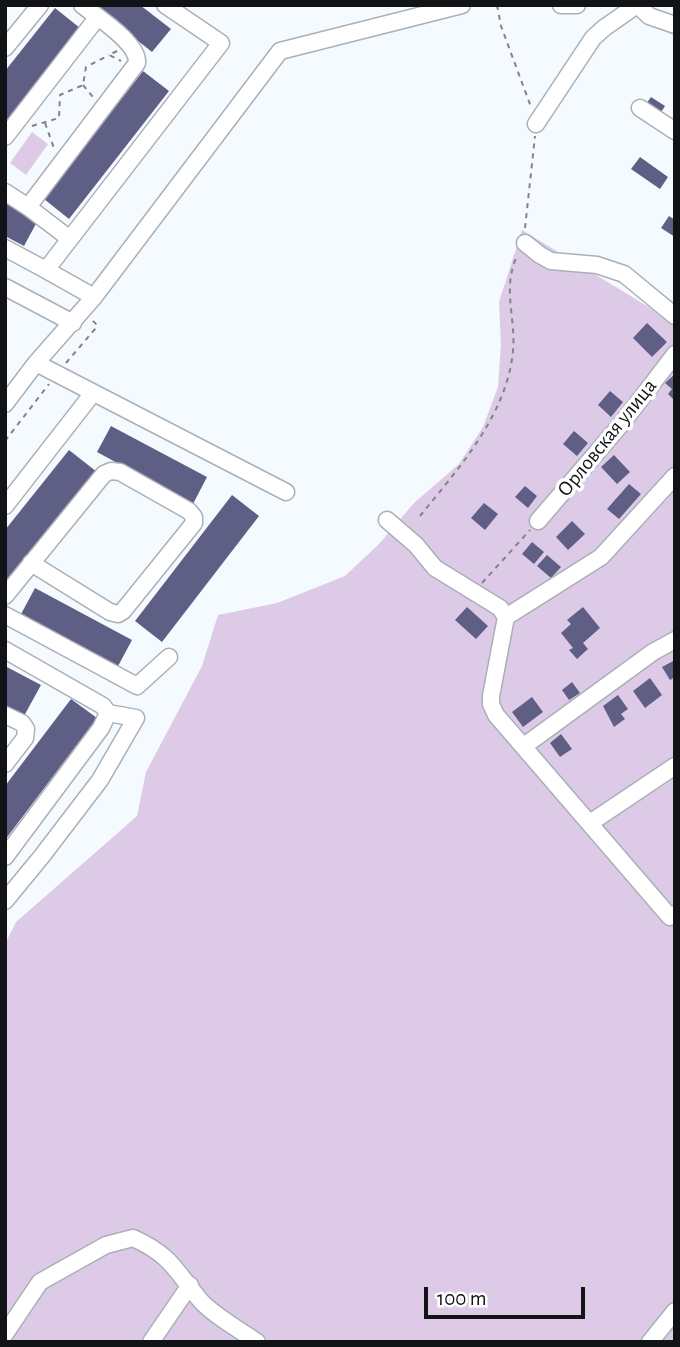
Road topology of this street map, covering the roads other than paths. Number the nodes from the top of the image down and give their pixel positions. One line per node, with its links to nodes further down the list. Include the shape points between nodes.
1 (40, 5): 10 (street)
2 (82, 5): 8 (street)
3 (165, 5): 17 (street, via 221,43)
4 (462, 5): 22 (street, via 280,51)
5 (561, 5): 6 (street)
6 (577, 5)
7 (638, 5): 9 (street, via 649,16); 12 (street, via 593,38)
8 (97, 18): 14 (street); 16 (street, via 131,45 137,63)
9 (675, 25)
10 (5, 48)
11 (640, 108): 13 (street)
12 (536, 124)
13 (675, 131)
14 (5, 137)
15 (5, 191): 16 (street)
16 (28, 207): 17 (street)
17 (70, 239): 20 (street)
18 (525, 243): 23 (street, via 551,261 597,265 624,274)
19 (5, 248): 20 (street)
20 (46, 270): 22 (street)
21 (5, 287): 24 (street)
22 (94, 297): 24 (street)
23 (675, 316)
24 (77, 318): 26 (street)
25 (675, 354): 33 (street, Орловская улица)
26 (36, 363): 27 (street); 28 (street)
27 (93, 393): 30 (street); 31 (street)
28 (5, 404)
29 (675, 476): 37 (street, via 601,557)
30 (286, 492)
31 (5, 506)
32 (387, 520): 37 (street, via 435,568 500,607)
33 (538, 521)
34 (31, 563): 34 (street, via 103,474 111,471 194,517 194,523 118,614); 35 (street)
35 (5, 596)
36 (5, 615): 40 (street, via 137,686)
37 (506, 617): 43 (street, via 491,704)
38 (675, 640): 43 (street)
39 (5, 650): 41 (street)
40 (169, 657)
41 (108, 713): 47 (street); 48 (street, via 136,718 100,780)
42 (5, 715): 44 (street, via 26,729)
43 (524, 746): 46 (street)
44 (5, 764)
45 (675, 766): 46 (street)
46 (590, 823): 49 (street, via 670,917)
47 (5, 857)
48 (5, 901)
49 (675, 914)
50 (190, 1285): 52 (street, via 154,1248 133,1238 120,1241 40,1282); 53 (street); 54 (street, via 201,1301)
51 (675, 1311): 55 (street)
52 (5, 1334)
53 (151, 1342)
54 (257, 1342)
55 (650, 1342)

